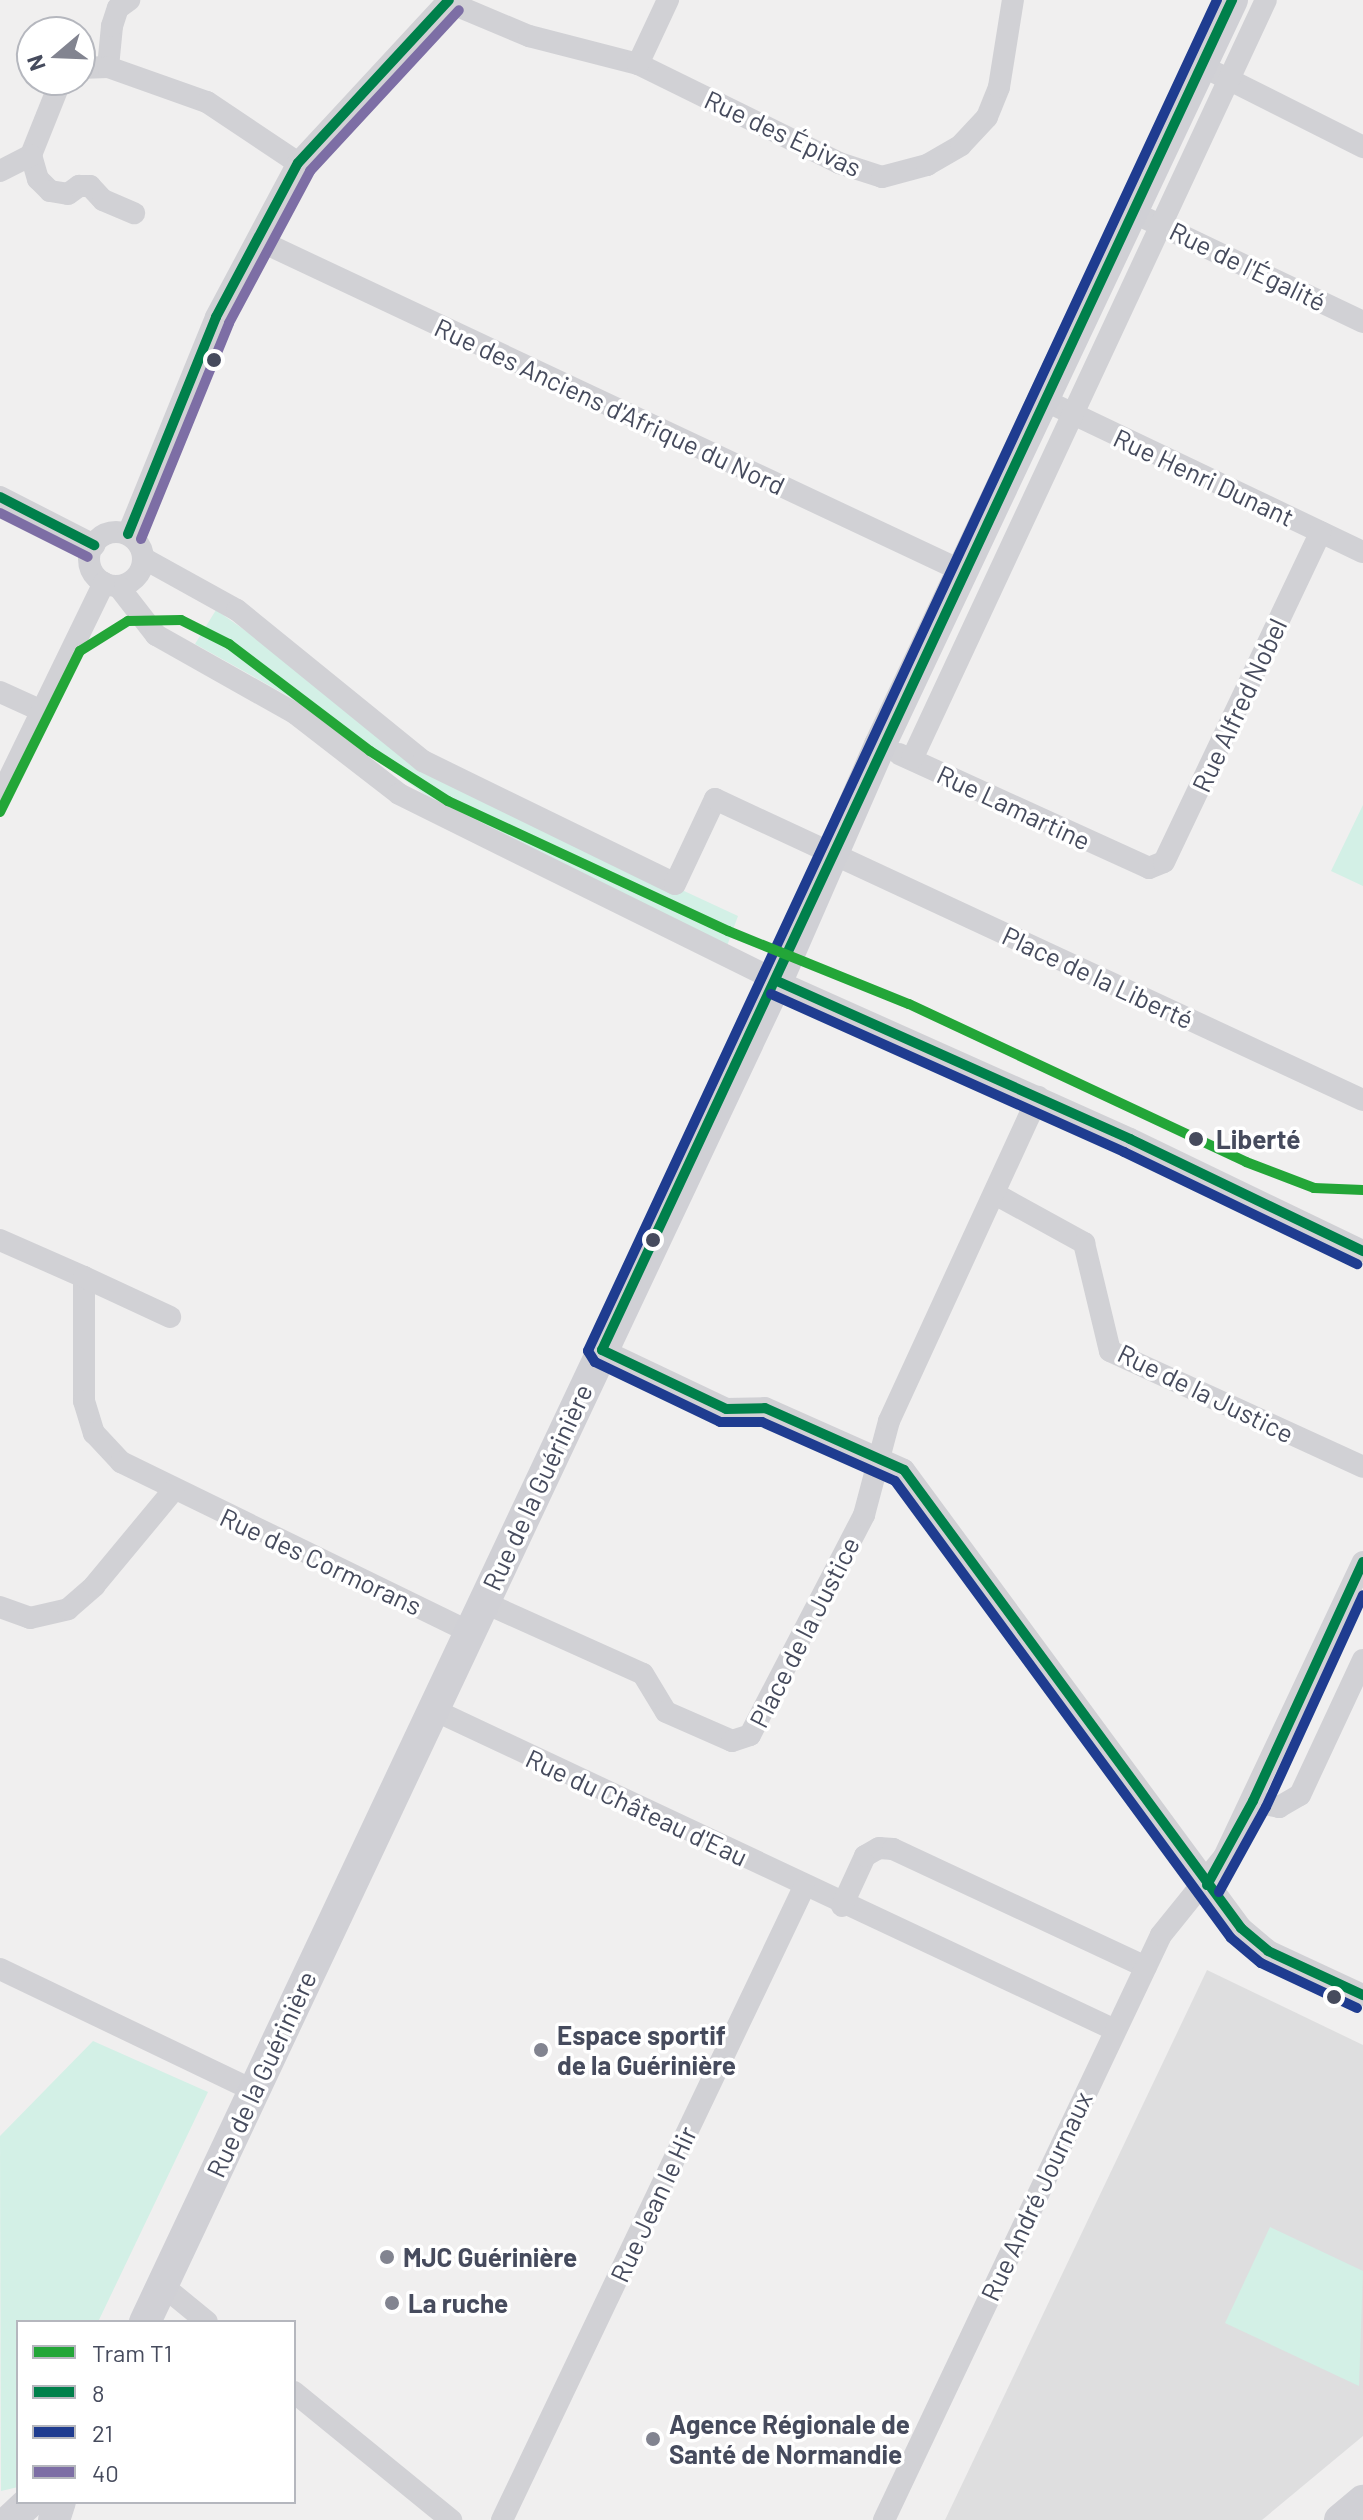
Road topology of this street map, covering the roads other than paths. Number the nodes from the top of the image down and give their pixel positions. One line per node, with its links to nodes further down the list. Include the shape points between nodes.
1 (129, 0): 9 (street, via 118,8 112,26)
2 (668, 0): 7 (street)
3 (1013, 0): 7 (street, Rue des Épivas, via 999,87 987,117 961,145 904,175 858,172)
4 (1232, 0): 10 (main road, Rue de la Guérinière)
5 (1266, 0): 10 (street)
6 (449, 1): 7 (street, Rue des Épivas, via 529,36); 14 (street)
7 (638, 64)
8 (96, 67): 9 (street)
9 (108, 67): 14 (street, via 207,102)
10 (1215, 73): 12 (street); 16 (main road, Rue de la Guérinière); 18 (street)
11 (55, 96): 13 (street)
12 (1363, 147)
13 (31, 155): 15 (street); 17 (street, via 38,179 50,191 68,194 90,186 103,200)
14 (298, 163): 19 (street)
15 (0, 171)
16 (1132, 212): 18 (street, Rue de l'Égalité); 21 (main road, Rue de la Guérinière)
17 (134, 213)
18 (1162, 225): 20 (street, Rue de l'Égalité); 22 (street)
19 (258, 240): 25 (street, via 216,317); 29 (street, Rue des Anciens d'Afrique du Nord)
20 (1363, 322)
21 (1044, 400): 22 (street, Rue Henri Dunant); 29 (main road, Rue de la Guérinière)
22 (1073, 414): 24 (street, Rue Henri Dunant); 34 (street)
23 (0, 497): 26 (street)
24 (1321, 532): 27 (street, Rue Henri Dunant); 37 (street, Rue Alfred Nobel, via 1164,862)
25 (128, 534): 26 (street, via 107,534); 28 (street)
26 (94, 545): 30 (street, via 90,565)
27 (1363, 552)
28 (143, 558): 30 (street, via 137,576); 36 (street, Place de la Liberté, via 237,610 423,761 675,884 715,799)
29 (962, 571): 33 (main road, Rue de la Guérinière)
30 (111, 584): 32 (street); 38 (street, via 156,635 296,714 399,794)
31 (0, 692): 32 (street)
32 (42, 711): 35 (street)
33 (880, 745): 34 (street, Rue Lamartine); 36 (main road, Rue de la Guérinière)
34 (912, 759): 37 (street, Rue Lamartine)
35 (0, 797)
36 (832, 855): 38 (main road, Rue de la Guérinière); 40 (street, Place de la Liberté)
37 (1149, 868)
38 (777, 981): 39 (street); 46 (main road, Rue de la Guérinière)
39 (1038, 1097): 41 (street, Place de la Justice); 43 (street)
40 (1363, 1100)
41 (995, 1194): 47 (street, Place de la Justice); 48 (street, Rue de la Justice, via 1084,1243 1110,1351)
42 (0, 1240): 44 (street)
43 (1363, 1251)
44 (84, 1277): 45 (street); 49 (street, Rue des Cormorans, via 84,1401 94,1433 121,1462)
45 (170, 1317)
46 (602, 1350): 47 (street, via 726,1409 765,1408); 51 (main road, Rue de la Guérinière)
47 (876, 1458): 51 (street, Place de la Justice, via 864,1515 755,1731 745,1739 732,1741 666,1712 643,1674); 57 (street, via 904,1470)
48 (1363, 1467)
49 (173, 1491): 52 (street, via 94,1586 68,1609 30,1618); 53 (street, Rue des Cormorans)
50 (1363, 1562): 56 (street, Rue André Journaux)
51 (483, 1602): 53 (main road, Rue de la Guérinière)
52 (0, 1607)
53 (469, 1632): 55 (main road, Rue de la Guérinière)
54 (1363, 1660): 56 (street, via 1300,1795 1279,1807)
55 (432, 1709): 58 (street, Rue du Château d'Eau); 64 (main road, Rue de la Guérinière)
56 (1253, 1801): 57 (street, Rue André Journaux)
57 (1207, 1885): 60 (street, Rue André Journaux, via 1172,1917); 62 (street, via 1259,1945)
58 (804, 1887): 59 (street, Rue du Château d'Eau); 74 (street, Rue Jean le Hir)
59 (842, 1906): 60 (street, via 865,1856 879,1848 893,1849); 63 (street, Rue du Château d'Eau)
60 (1146, 1967): 63 (street, Rue André Journaux)
61 (0, 1969): 64 (street)
62 (1363, 1995)
63 (1115, 2030): 75 (street, Rue André Journaux)
64 (253, 2090): 65 (main road, Rue de la Guérinière)
65 (162, 2285): 66 (main road, Rue de la Guérinière); 67 (street)
66 (146, 2320)
67 (205, 2320)
68 (296, 2394): 73 (street)
69 (1363, 2501): 76 (main road)
70 (27, 2504): 72 (main road)
71 (0, 2514): 72 (main road)
72 (9, 2520)
73 (451, 2520)
74 (502, 2520)
75 (884, 2520)
76 (1340, 2520)

